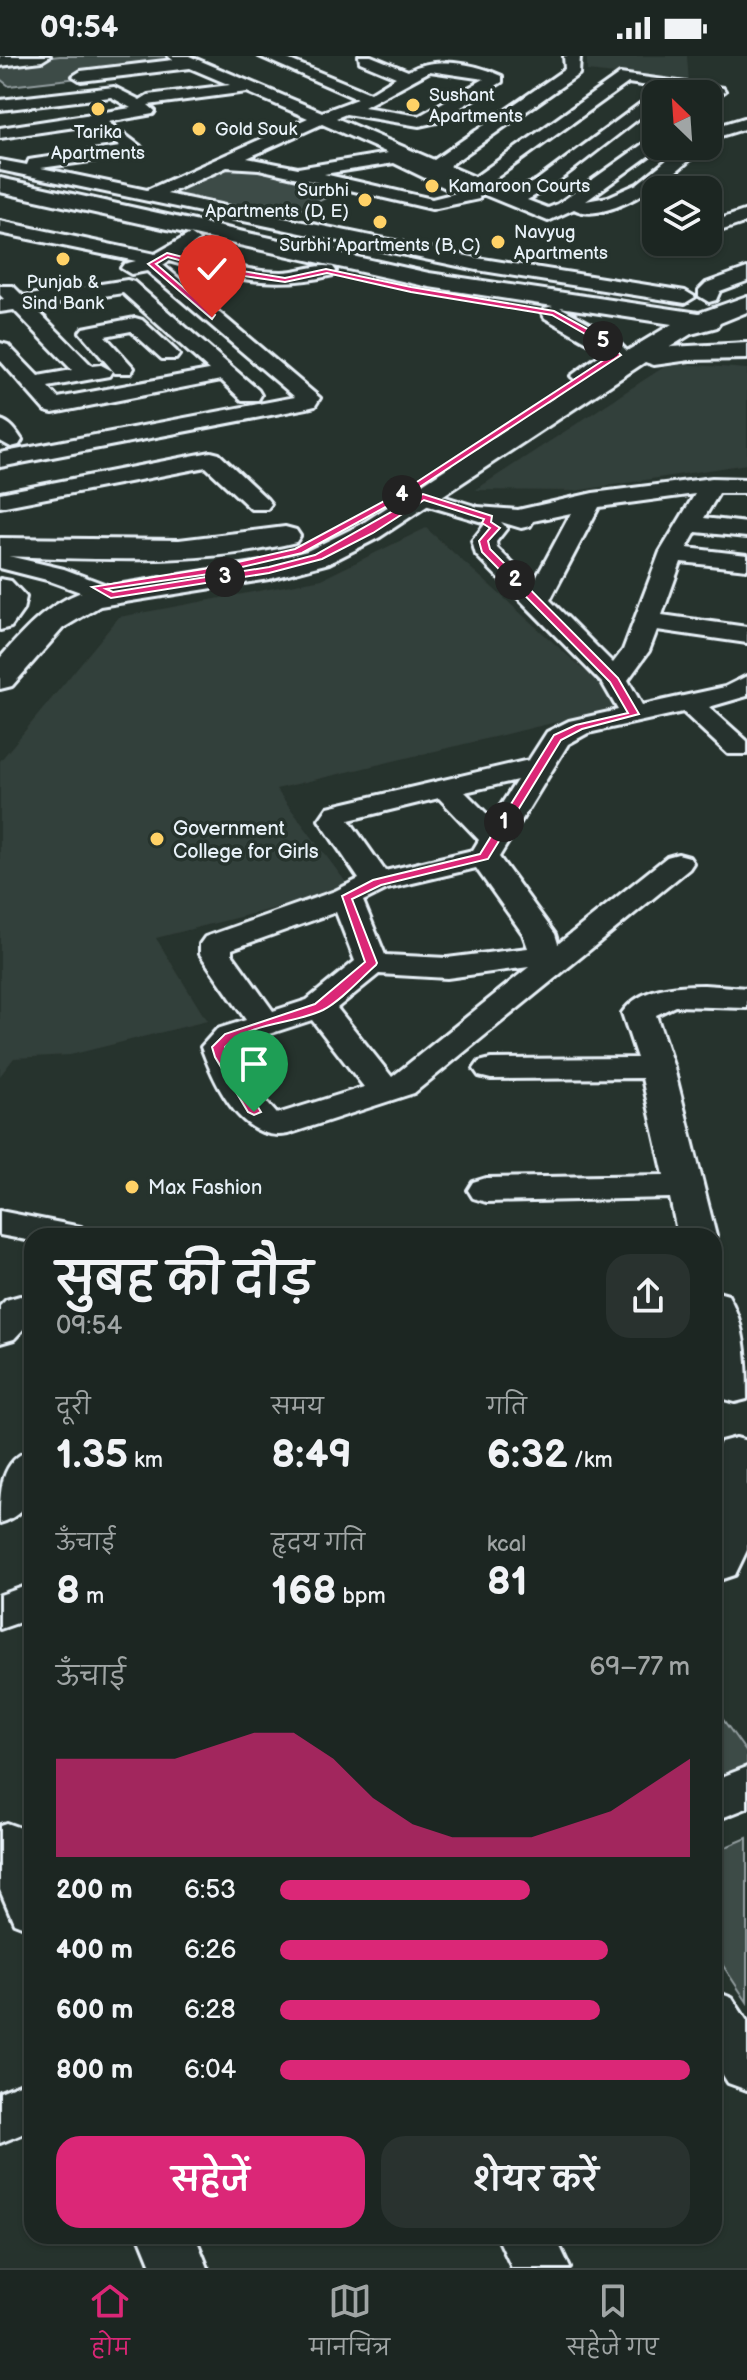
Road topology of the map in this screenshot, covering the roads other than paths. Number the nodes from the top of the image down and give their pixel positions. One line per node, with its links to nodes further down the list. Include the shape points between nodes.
1 (42, 56): 5 (street)
2 (267, 56): 14 (street)
3 (184, 59): 9 (street); 11 (street)
4 (365, 59): 7 (street)
5 (0, 61)
6 (582, 68): 8 (street); 30 (street)
7 (409, 77): 12 (street); 13 (street, via 427,66 481,72 496,79)
8 (626, 77): 10 (street); 35 (street)
9 (67, 78)
10 (642, 83)
11 (251, 87): 15 (street); 20 (street)
12 (392, 87): 13 (street); 14 (street)
13 (463, 97): 19 (street, via 419,121)
14 (371, 99): 19 (street)
15 (148, 100)
16 (31, 101): 17 (street); 22 (street); 22 (street, via 114,92 147,111)
17 (0, 105)
18 (642, 107): 39 (street, via 543,184)
19 (348, 110): 20 (street)
20 (324, 117): 27 (street); 30 (street)
21 (747, 122): 23 (street)
22 (59, 125): 24 (street)
23 (722, 130)
24 (0, 132)
25 (0, 147): 29 (street, via 20,137 102,125 134,149)
26 (642, 154): 32 (street)
27 (231, 159): 31 (street); 37 (street)
28 (679, 160): 33 (street)
29 (7, 166): 37 (street); 47 (main road)
30 (436, 167): 35 (street)
31 (297, 173): 31 (street, via 432,204 473,195 396,157)
32 (614, 175): 34 (street); 41 (street)
33 (661, 176)
34 (642, 181)
35 (478, 183): 39 (street)
36 (642, 188): 41 (street, via 602,206)
37 (148, 196): 40 (street)
38 (0, 199): 42 (main road)
39 (515, 199): 41 (street, via 548,215)
40 (179, 203): 47 (main road); 49 (street)
41 (564, 208)
42 (78, 216): 46 (street); 47 (main road)
43 (747, 216): 44 (street)
44 (722, 224)
45 (0, 227): 46 (street)
46 (26, 233): 48 (street); 50 (street)
47 (190, 234): 50 (street); 51 (main road); 52 (main road)
48 (0, 237)
49 (441, 257): 51 (main road); 57 (street)
50 (159, 260): 52 (street, via 269,279 301,279); 55 (street); 73 (street)
51 (373, 267): 56 (main road)
52 (326, 271): 56 (main road, via 411,289)
53 (744, 290): 57 (main road)
54 (78, 293): 55 (street); 61 (street); 66 (street, via 127,286)
55 (6, 297): 58 (street)
56 (557, 307): 57 (main road); 57 (main road, via 659,301); 84 (main road, via 617,355)
57 (686, 315): 59 (main road); 62 (main road); 69 (main road)
58 (36, 320): 60 (street); 63 (street)
59 (747, 325)
60 (0, 327)
61 (110, 327): 67 (street, via 135,324); 68 (street, via 90,332)
62 (747, 337)
63 (55, 340): 64 (street); 71 (street)
64 (1, 350): 72 (street)
65 (747, 351): 69 (main road, via 671,354)
66 (203, 353): 67 (street); 70 (street)
67 (173, 359): 68 (street)
68 (123, 368): 71 (street)
69 (618, 368): 80 (main road)
70 (225, 373): 74 (street); 75 (street)
71 (88, 374): 72 (street)
72 (32, 384): 75 (street)
73 (295, 388): 74 (street); 76 (street, via 307,401)
74 (250, 395): 76 (street)
75 (53, 406): 76 (street)
76 (82, 436): 77 (street)
77 (3, 443)
78 (712, 485): 79 (street); 82 (street); 86 (street)
79 (747, 486)
80 (423, 497): 85 (street); 91 (main road, via 370,531)
81 (0, 500): 83 (street, via 211,459)
82 (593, 500): 85 (street); 96 (street)
83 (259, 504)
84 (363, 519): 88 (main road, via 227,545); 95 (main road, via 298,551 262,561)
85 (501, 521): 96 (street, via 484,541 485,550)
86 (691, 524): 87 (street); 89 (street)
87 (747, 530)
88 (0, 547)
89 (672, 554): 92 (street); 98 (street)
90 (0, 561): 95 (street)
91 (300, 562): 95 (main road); 100 (main road, via 293,571 270,580 104,612 56,645)
92 (747, 562)
93 (0, 568): 95 (street)
94 (0, 588): 97 (main road, via 10,597)
95 (95, 593): 100 (main road, via 38,610)
96 (536, 602): 101 (street)
97 (0, 620)
98 (647, 621): 99 (street); 101 (street, via 636,651)
99 (747, 635)
100 (3, 666)
101 (614, 680): 104 (street)
102 (747, 684): 103 (street, via 734,693)
103 (689, 703): 104 (street); 105 (street)
104 (634, 714): 106 (street, via 566,732)
105 (738, 748)
106 (540, 766): 107 (street); 108 (street)
107 (446, 789): 108 (street); 110 (street, via 338,813 334,820)
108 (489, 848): 110 (street); 112 (street)
109 (678, 863): 112 (street)
110 (377, 882): 111 (street)
111 (346, 898): 113 (street); 116 (street, via 216,944 216,954)
112 (554, 956): 113 (street, via 416,969); 119 (street, via 402,1086)
113 (372, 963): 115 (street)
114 (747, 998): 117 (street, via 673,996 650,1001 639,1013)
115 (319, 1007): 116 (street); 119 (street)
116 (264, 1022): 119 (street, via 229,1036 218,1047 254,1112 265,1122 296,1121)
117 (657, 1068): 118 (street); 120 (street)
118 (491, 1069)
119 (385, 1091)
120 (685, 1186): 121 (street); 124 (street)
121 (486, 1190)
122 (0, 1223): 123 (street)
123 (26, 1228)
124 (695, 1228)
125 (722, 1342): 126 (street)
126 (732, 1386)
127 (736, 1453): 130 (street, via 737,1522)
128 (24, 1475): 129 (street)
129 (0, 1507)
130 (722, 1558)
131 (24, 1604): 132 (street)
132 (0, 1612)
133 (747, 1787): 134 (street)
134 (722, 1798)
135 (13, 1842): 136 (street)
136 (24, 1880)
137 (722, 2027): 138 (street)
138 (747, 2066)
139 (24, 2108): 140 (street)
140 (0, 2118)
141 (170, 2244): 143 (street)
142 (529, 2244): 144 (street)
143 (180, 2268)
144 (542, 2268)

